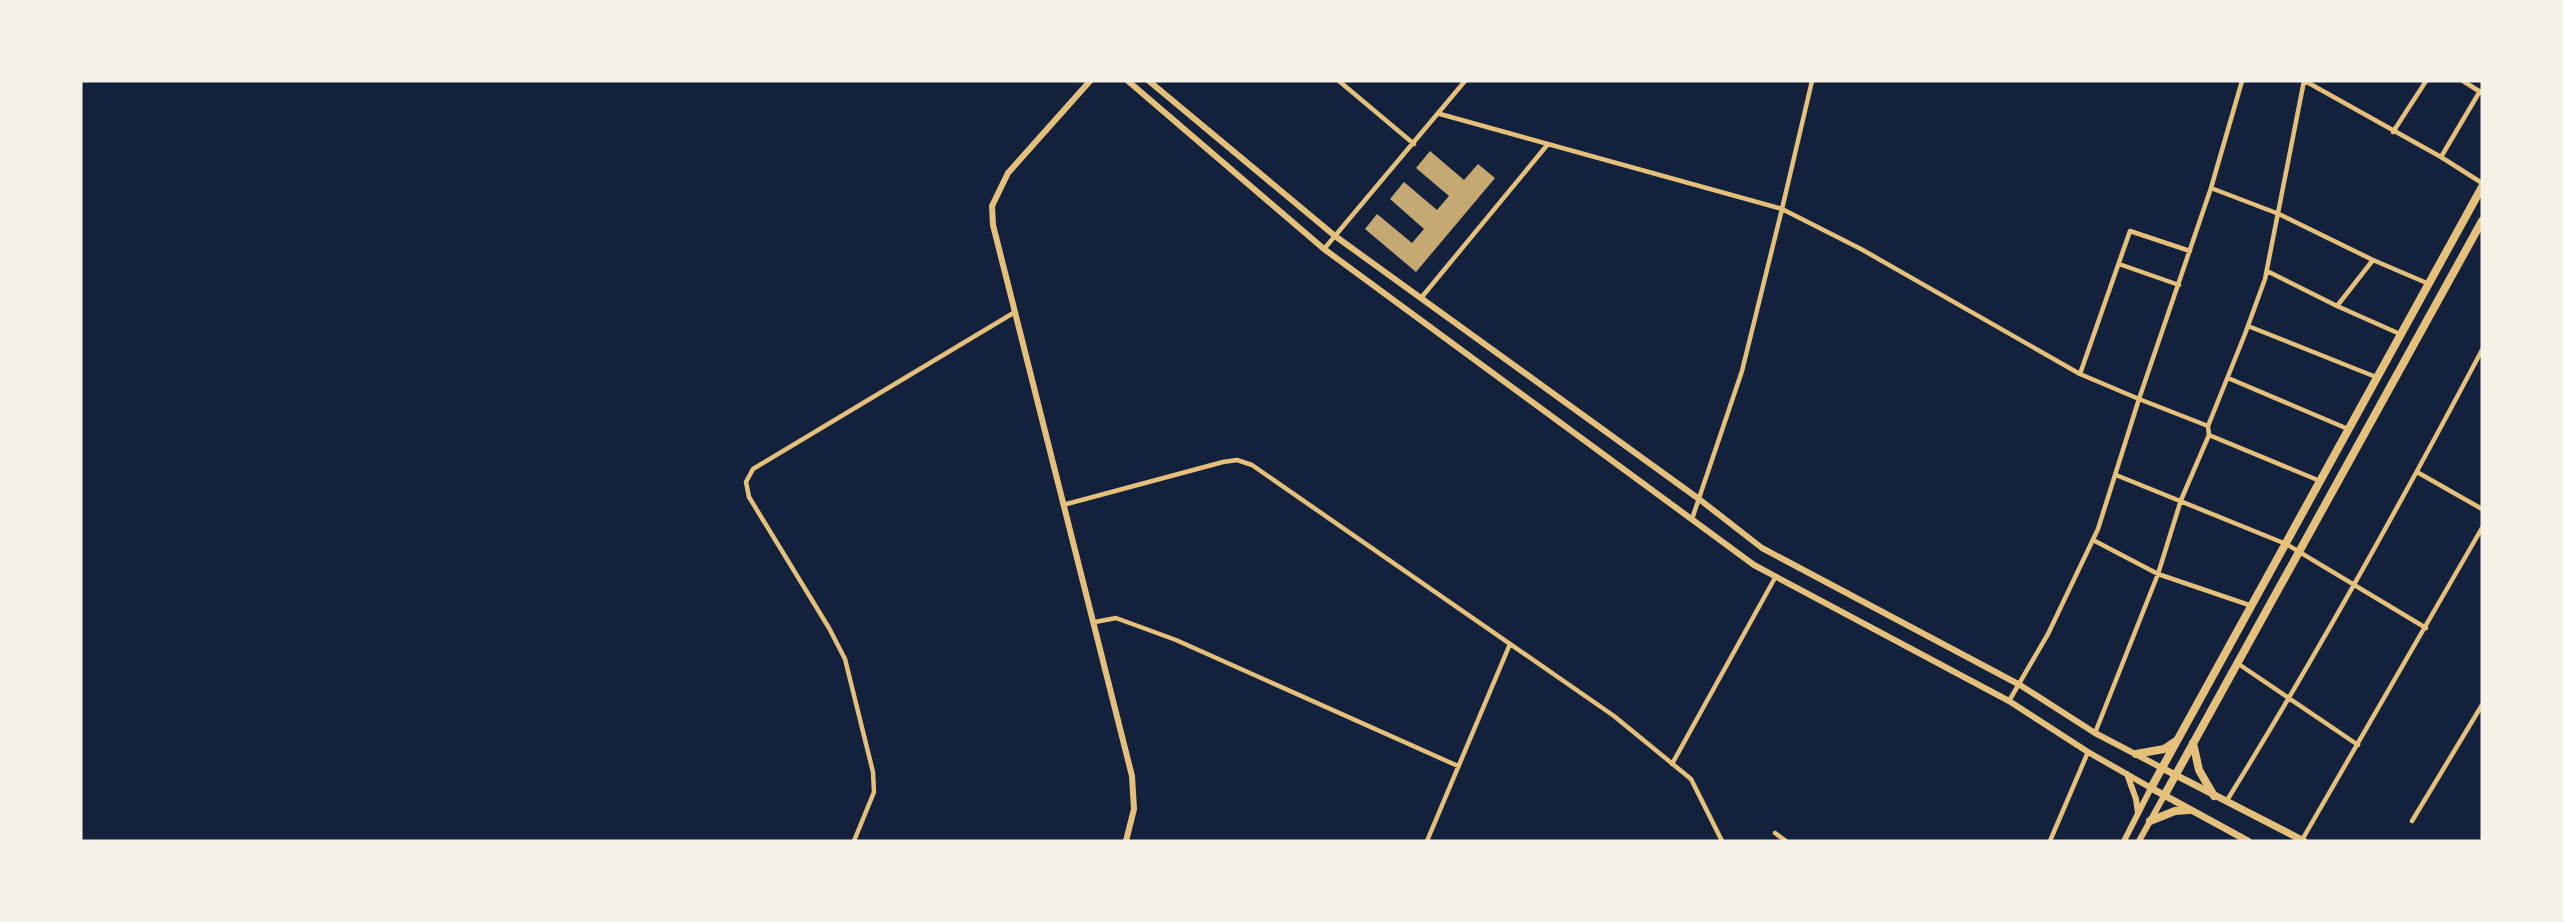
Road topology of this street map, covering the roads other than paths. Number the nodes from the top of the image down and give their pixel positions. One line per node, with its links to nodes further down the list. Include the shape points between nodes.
1 (1090, 81): 32 (street, via 1008,173 992,206 993,225)
2 (1128, 81): 23 (street)
3 (1149, 81): 22 (street)
4 (1339, 81): 14 (street)
5 (1465, 81): 12 (street)
6 (1812, 81): 19 (street)
7 (2242, 81): 18 (street)
8 (2305, 81): 13 (street); 20 (street)
9 (2426, 81): 13 (street)
10 (2463, 81): 11 (street)
11 (2481, 92): 16 (street)
12 (1440, 114): 14 (street); 15 (street)
13 (2393, 132): 16 (street)
14 (1414, 144): 22 (street)
15 (1548, 144): 19 (street); 30 (street)
16 (2441, 158): 17 (street)
17 (2482, 185): 28 (main road)
18 (2211, 188): 20 (street); 24 (street)
19 (1782, 209): 36 (street, via 1861,249); 46 (street, via 1742,371)
20 (2279, 214): 25 (street); 27 (street)
21 (2482, 221): 54 (main road)
22 (1335, 236): 23 (street); 30 (street)
23 (1324, 249): 50 (street)
24 (2190, 251): 26 (street, via 2130,231); 29 (street)
25 (2373, 260): 28 (street); 31 (street)
26 (2119, 264): 29 (street); 36 (street)
27 (2267, 271): 31 (street); 33 (street)
28 (2429, 284): 34 (main road)
29 (2180, 285): 39 (street)
30 (1420, 298): 46 (street)
31 (2337, 306): 34 (street)
32 (1015, 312): 48 (street); 88 (street, via 753,469 747,482 749,497 845,659 873,772 874,792)
33 (2248, 326): 37 (street); 38 (street)
34 (2400, 334): 37 (main road)
35 (2482, 350): 43 (street)
36 (2080, 374): 39 (street)
37 (2376, 377): 41 (main road)
38 (2228, 378): 40 (street); 41 (street)
39 (2139, 399): 40 (street); 44 (street)
40 (2208, 426): 42 (street)
41 (2348, 429): 45 (main road)
42 (2209, 435): 45 (street); 47 (street)
43 (2417, 472): 49 (street); 57 (street)
44 (2116, 475): 47 (street); 52 (street)
45 (2320, 482): 53 (main road)
46 (1699, 499): 50 (street); 63 (street, via 1787,563)
47 (2181, 500): 53 (street); 55 (street)
48 (1063, 505): 59 (street); 61 (street, via 1238,460 1252,465)
49 (2482, 508)
50 (1692, 519): 56 (street, via 1754,565)
51 (2482, 528): 60 (street)
52 (2092, 540): 55 (street); 63 (street)
53 (2286, 544): 54 (street); 58 (main road)
54 (2297, 552): 57 (street); 69 (main road)
55 (2158, 574): 58 (street); 67 (street)
56 (1776, 576): 65 (street); 73 (street)
57 (2352, 585): 60 (street); 64 (street)
58 (2252, 606): 68 (main road)
59 (1095, 622): 74 (street, via 1116,618 1176,640); 89 (street, via 1132,776 1134,809)
60 (2426, 628): 70 (street)
61 (1510, 644): 73 (street, via 1614,716); 74 (street)
62 (2240, 665): 64 (street)
63 (2020, 686): 65 (street); 67 (street)
64 (2290, 699): 70 (street); 81 (street)
65 (2010, 701): 71 (street)
66 (2482, 705): 85 (street)
67 (2095, 733): 72 (street)
68 (2178, 740): 72 (main road, via 2164,749); 75 (main road)
69 (2193, 743): 77 (main road); 80 (main road, via 2199,770)
70 (2358, 745): 87 (street)
71 (2088, 752): 76 (street); 93 (street)
72 (2136, 754): 75 (street)
73 (1672, 764): 91 (street, via 1691,779)
74 (1458, 766): 90 (street)
75 (2162, 768): 77 (main road); 78 (main road)
76 (2127, 774): 78 (street); 83 (street)
77 (2176, 775): 79 (main road); 80 (main road)
78 (2151, 788): 79 (main road); 83 (street)
79 (2164, 796): 82 (main road); 84 (street)
80 (2214, 796): 81 (main road)
81 (2226, 802): 87 (main road)
82 (2189, 810): 84 (main road); 96 (main road)
83 (2138, 814): 94 (street)
84 (2150, 821): 95 (street)
85 (2412, 821)
86 (1775, 833): 92 (street)
87 (2303, 840)
88 (854, 841)
89 (1126, 841)
90 (1427, 841)
91 (1722, 841)
92 (1786, 841)
93 (2050, 841)
94 (2124, 841)
95 (2139, 841)
96 (2248, 841)

